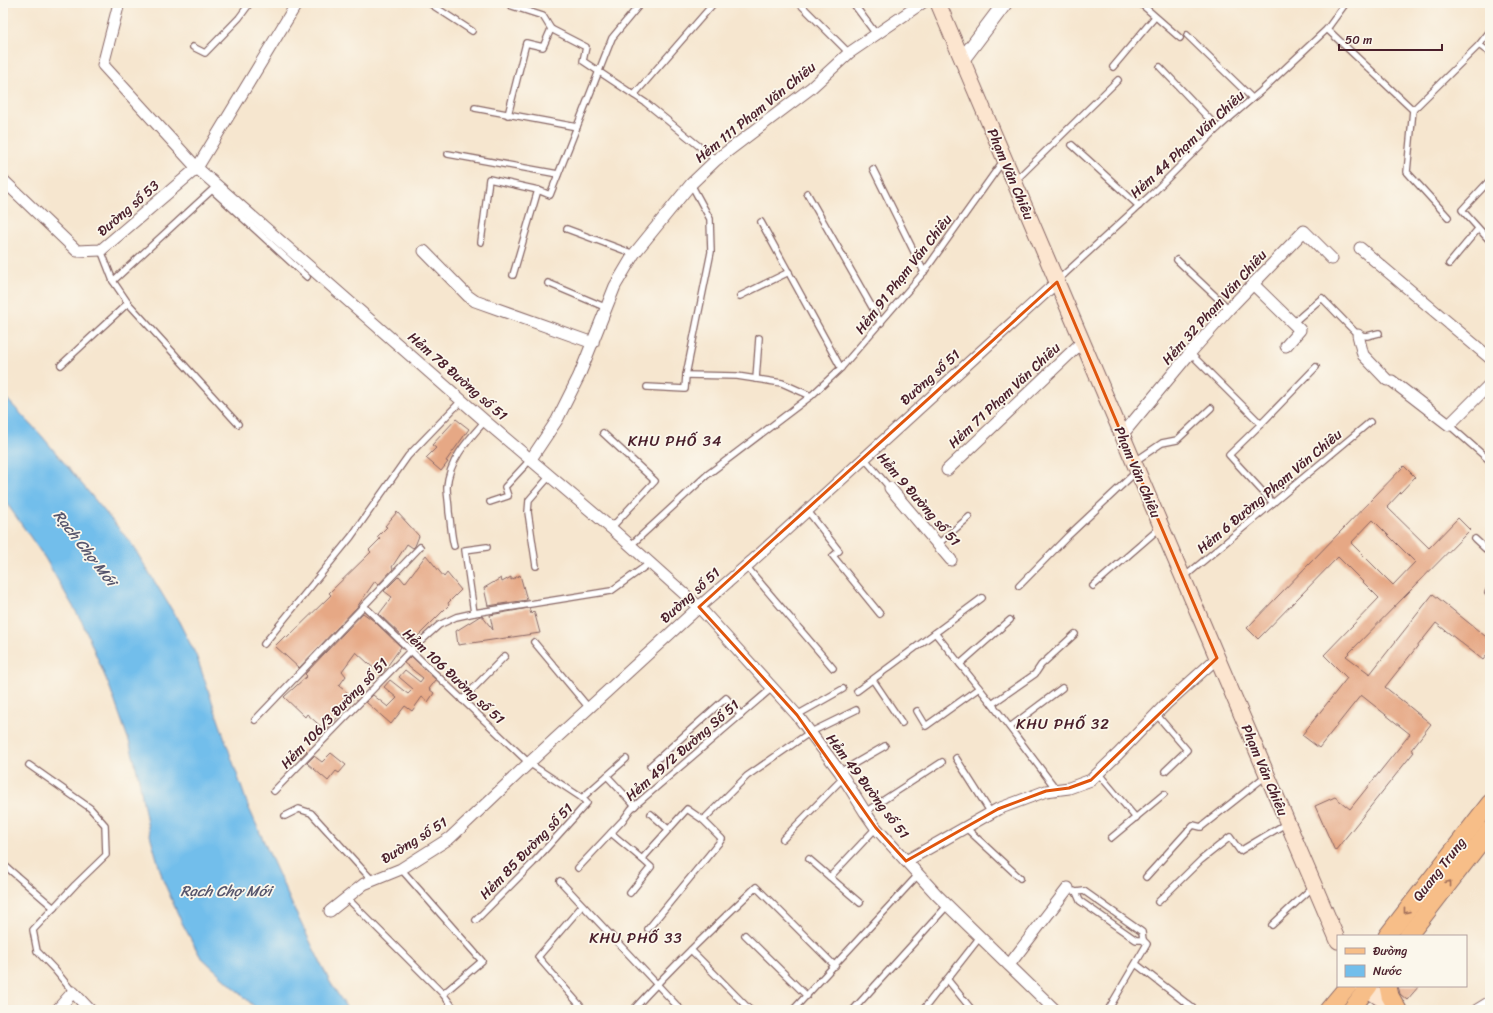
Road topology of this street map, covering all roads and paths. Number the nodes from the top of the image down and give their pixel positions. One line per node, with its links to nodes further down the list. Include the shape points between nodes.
1 (119, 3): 43 (street, Hẻm 78 Đường số 51, via 103,65)
2 (250, 3): 24 (lane, via 240,18 205,53)
3 (297, 3): 43 (street, Đường số 53)
4 (429, 3): 18 (lane)
5 (641, 3): 30 (lane, via 612,38)
6 (714, 3): 32 (lane)
7 (799, 3): 25 (lane)
8 (853, 3): 20 (lane)
9 (922, 3): 20 (street, Hẻm 111 Phạm Văn Chiêu)
10 (938, 3): 27 (main road, Phạm Văn Chiêu)
11 (1005, 3): 27 (street)
12 (1140, 3): 15 (lane)
13 (1346, 3): 17 (lane, Hẻm 44 Phạm Văn Chiêu)
14 (512, 6): 16 (lane, via 543,16)
15 (1155, 17): 22 (lane); 28 (lane)
16 (551, 29): 30 (lane, via 586,47 583,61); 36 (lane, via 543,47 526,43)
17 (1327, 29): 33 (lane, Hẻm 44 Phạm Văn Chiêu); 35 (lane)
18 (472, 31)
19 (1490, 31): 23 (lane)
20 (876, 34): 25 (street, Hẻm 111 Phạm Văn Chiêu)
21 (1187, 35): 33 (lane)
22 (1180, 38)
23 (1479, 45): 26 (lane); 35 (lane)
24 (192, 47)
25 (849, 53): 42 (street, Hẻm 111 Phạm Văn Chiêu, via 811,88)
26 (1490, 53)
27 (962, 60): 41 (main road, Phạm Văn Chiêu)
28 (1113, 67)
29 (1160, 67): 38 (lane)
30 (599, 71): 32 (lane); 37 (lane)
31 (1118, 80): 48 (lane)
32 (634, 95): 42 (lane)
33 (1252, 98): 38 (lane, Hẻm 44 Phạm Văn Chiêu)
34 (475, 108): 36 (lane)
35 (1413, 110): 53 (lane, via 1407,172)
36 (508, 115): 37 (lane)
37 (577, 127): 45 (lane)
38 (1218, 128): 52 (lane, Hẻm 44 Phạm Văn Chiêu)
39 (1072, 145): 52 (lane)
40 (448, 154): 45 (lane)
41 (1004, 159): 48 (main road, Phạm Văn Chiêu); 67 (lane, Hẻm 91 Phạm Văn Chiêu)
42 (716, 160): 49 (street, Hẻm 111 Phạm Văn Chiêu)
43 (197, 168): 60 (street, Đường số 53); 96 (street, Hẻm 78 Đường số 51)
44 (873, 169): 67 (lane)
45 (558, 174): 50 (lane, via 550,195)
46 (3, 180): 60 (street, via 77,251)
47 (1490, 180): 56 (lane, via 1462,210)
48 (1014, 182): 71 (main road, Phạm Văn Chiêu)
49 (691, 184): 62 (street, Hẻm 111 Phạm Văn Chiêu); 91 (lane, via 710,219 711,252)
50 (538, 190): 58 (lane, via 488,180); 68 (lane)
51 (807, 193): 78 (lane)
52 (1139, 206): 71 (lane, Hẻm 44 Phạm Văn Chiêu)
53 (1448, 217)
54 (761, 222): 66 (lane)
55 (567, 229): 62 (lane)
56 (1478, 229): 57 (lane); 65 (lane)
57 (1490, 241)
58 (481, 242)
59 (1360, 248): 87 (street)
60 (101, 250): 70 (lane, Đường số 53)
61 (424, 251): 84 (street, via 475,301)
62 (634, 254): 76 (street, Hẻm 111 Phạm Văn Chiêu, via 615,286)
63 (1332, 259): 73 (street, Hẻm 32 Phạm Văn Chiêu, via 1304,231)
64 (1177, 260): 77 (lane)
65 (1449, 264)
66 (788, 272): 74 (lane); 90 (lane)
67 (924, 272): 78 (lane, Hẻm 91 Phạm Văn Chiêu)
68 (513, 274)
69 (307, 277): 70 (lane, via 212,190)
70 (113, 281): 75 (lane, Đường số 53)
71 (1057, 282): 83 (main road, Phạm Văn Chiêu); 105 (street, Đường số 51)
72 (548, 283): 76 (lane)
73 (1253, 284): 77 (street, Hẻm 32 Phạm Văn Chiêu); 79 (street)
74 (740, 296)
75 (128, 303): 88 (lane); 100 (lane, Đường số 53)
76 (607, 309): 84 (street, Hẻm 111 Phạm Văn Chiêu)
77 (1229, 309): 86 (street, Hẻm 32 Phạm Văn Chiêu)
78 (881, 323): 90 (lane, Hẻm 91 Phạm Văn Chiêu)
79 (1293, 323): 81 (lane, via 1322,298); 85 (street, via 1300,330)
80 (1379, 333): 81 (lane)
81 (1358, 335): 102 (street, via 1363,355 1389,380)
82 (759, 338): 92 (lane)
83 (1082, 342): 104 (main road, Phạm Văn Chiêu); 109 (street, Hẻm 71 Phạm Văn Chiêu)
84 (593, 343): 106 (street, Hẻm 111 Phạm Văn Chiêu, via 557,420)
85 (1286, 346)
86 (1190, 353): 101 (lane); 104 (street, Hẻm 32 Phạm Văn Chiêu)
87 (1490, 358)
88 (61, 365)
89 (1316, 366): 101 (lane)
90 (841, 368): 95 (lane, Hẻm 91 Phạm Văn Chiêu)
91 (686, 375): 92 (lane); 94 (lane, via 685,389)
92 (756, 379): 95 (lane, via 782,383)
93 (1490, 384): 102 (street)
94 (647, 387)
95 (812, 396): 121 (lane, Hẻm 91 Phạm Văn Chiêu, via 706,475)
96 (462, 399): 98 (street, Hẻm 78 Đường số 51); 143 (lane, via 408,456 351,537)
97 (1211, 408): 108 (lane, via 1178,440 1162,443)
98 (486, 421): 106 (street, Hẻm 78 Đường số 51); 120 (lane, via 467,440 451,470 447,487)
99 (1370, 422): 113 (lane, Hẻm 6 Đường Phạm Văn Chiêu)
100 (238, 424)
101 (1261, 424): 113 (lane, via 1229,454)
102 (1449, 424): 107 (lane)
103 (603, 433): 117 (lane, via 655,481)
104 (1122, 435): 108 (main road, Phạm Văn Chiêu)
105 (864, 458): 111 (lane, Hẻm 9 Đường số 51); 114 (street, Đường số 51)
106 (530, 459): 110 (street, Hẻm 78 Đường số 51); 112 (lane, via 505,487 508,496)
107 (1490, 462)
108 (1135, 466): 116 (main road, Phạm Văn Chiêu); 130 (lane)
109 (947, 470)
110 (549, 477): 117 (street, Hẻm 78 Đường số 51); 127 (lane, via 529,500 528,512)
111 (890, 488): 119 (street, Hẻm 9 Đường số 51)
112 (490, 502)
113 (1273, 503): 129 (lane, Hẻm 6 Đường Phạm Văn Chiêu)
114 (807, 510): 128 (street, Đường số 51); 138 (lane, via 838,551 833,556)
115 (969, 517): 119 (lane)
116 (1161, 526): 129 (main road, Phạm Văn Chiêu); 131 (lane)
117 (611, 528): 121 (street, Hẻm 78 Đường số 51)
118 (1475, 539): 124 (lane)
119 (938, 544): 125 (street, Hẻm 9 Đường số 51)
120 (454, 546)
121 (630, 546): 126 (street, Hẻm 78 Đường số 51)
122 (420, 547): 135 (lane)
123 (487, 547): 137 (lane, via 465,550)
124 (1490, 553)
125 (951, 560)
126 (650, 563): 136 (street, Hẻm 78 Đường số 51); 137 (lane, Hẻm 106/3 Đường số 51, via 611,591)
127 (536, 566)
128 (746, 566): 136 (street, Đường số 51); 148 (lane)
129 (1183, 578): 146 (main road, Phạm Văn Chiêu)
130 (1019, 586)
131 (1093, 586)
132 (1490, 588): 133 (lane)
133 (1490, 596)
134 (982, 598): 140 (lane)
135 (364, 606): 144 (lane, Hẻm 106 Đường số 51); 163 (lane)
136 (698, 607): 150 (street, Hẻm 49 Đường số 51); 157 (street, Đường số 51)
137 (474, 613): 144 (lane, Hẻm 106/3 Đường số 51, via 439,624)
138 (880, 614)
139 (1010, 620): 147 (lane)
140 (935, 633): 147 (lane); 149 (lane)
141 (1076, 634): 156 (lane, via 1040,665 1035,674)
142 (534, 642): 157 (lane)
143 (264, 644)
144 (410, 651): 155 (lane, Hẻm 106 Đường số 51); 180 (lane, Hẻm 106/3 Đường số 51)
145 (505, 656): 155 (lane)
146 (1217, 658): 160 (street); 177 (main road, Phạm Văn Chiêu)
147 (960, 664): 151 (lane)
148 (833, 668)
149 (873, 680): 154 (lane); 164 (lane)
150 (772, 688): 161 (lane, Hẻm 49/2 Đường Số 51); 162 (street, Hẻm 49 Đường số 51)
151 (979, 688): 156 (lane); 159 (lane, via 926,726)
152 (1062, 688): 165 (lane)
153 (843, 689): 162 (lane)
154 (858, 691)
155 (462, 700): 171 (lane, Hẻm 106 Đường số 51)
156 (992, 704): 165 (lane)
157 (590, 708): 171 (street, Đường số 51)
158 (856, 710): 166 (lane)
159 (917, 712)
160 (1156, 714): 174 (lane, via 1187,750); 175 (street)
161 (741, 715): 173 (lane, via 726,698); 184 (lane, Hẻm 49/2 Đường Số 51)
162 (797, 715): 166 (street, Hẻm 49 Đường số 51)
163 (255, 720)
164 (902, 723)
165 (1010, 727): 179 (lane)
166 (809, 733): 176 (street, Hẻm 49 Đường số 51); 190 (lane, via 747,776)
167 (884, 746): 176 (lane)
168 (956, 758): 186 (lane)
169 (626, 759): 178 (lane, Hẻm 85 Đường số 51)
170 (942, 762): 185 (lane)
171 (529, 763): 182 (lane, Hẻm 85 Đường số 51); 204 (street, Đường số 51, via 450,838)
172 (29, 765): 219 (lane, via 90,808 105,825 106,855)
173 (650, 766)
174 (1165, 772)
175 (1098, 773): 179 (street, via 1091,780); 189 (lane)
176 (841, 775): 185 (street, Hẻm 49 Đường số 51); 198 (lane)
177 (1267, 775): 191 (main road, Phạm Văn Chiêu); 207 (lane, via 1201,827 1193,825)
178 (607, 776): 182 (lane, Hẻm 85 Đường số 51); 184 (lane)
179 (1056, 790): 186 (street, via 1046,791)
180 (274, 791)
181 (1164, 794): 189 (lane)
182 (582, 798): 223 (lane, Hẻm 85 Đường số 51, via 587,803 533,863)
183 (1490, 803): 227 (main road, Quang Trung, one-way to 227)
184 (635, 806): 196 (lane, Hẻm 49/2 Đường Số 51)
185 (865, 812): 193 (street, Hẻm 49 Đường số 51)
186 (991, 812): 192 (street)
187 (651, 814): 194 (lane)
188 (285, 816): 209 (lane, via 299,809 311,813)
189 (1136, 818): 197 (lane)
190 (703, 820): 194 (lane, via 686,809); 225 (lane, via 722,839)
191 (1288, 823): 211 (main road, Phạm Văn Chiêu); 215 (lane, via 1240,852 1230,837 1201,860)
192 (966, 827): 201 (street); 208 (lane)
193 (876, 828): 201 (street, Hẻm 49 Đường số 51); 206 (lane)
194 (668, 829): 200 (lane)
195 (1490, 830): 228 (main road, Quang Trung, one-way to 195)
196 (611, 833): 200 (lane); 203 (lane, Hẻm 49/2 Đường Số 51)
197 (1111, 838)
198 (782, 839)
199 (809, 858): 206 (lane)
200 (642, 859): 213 (lane, via 651,867)
201 (906, 861): 205 (street, Hẻm 49 Đường số 51)
202 (3, 864): 219 (lane)
203 (578, 868)
204 (401, 869): 209 (street, Đường số 51); 242 (lane, via 482,961)
205 (918, 875): 218 (street, Hẻm 49 Đường số 51); 235 (lane)
206 (830, 877): 216 (lane)
207 (1146, 877)
208 (1020, 878)
209 (373, 881): 214 (street, Đường số 51, via 364,884)
210 (560, 881): 217 (lane)
211 (1314, 886): 224 (lane); 230 (main road, Phạm Văn Chiêu)
212 (1072, 890): 220 (lane, via 1084,890); 222 (lane, via 1080,901); 234 (street)
213 (630, 893)
214 (347, 898): 221 (street, Đường số 51); 242 (lane)
215 (1158, 902)
216 (860, 903)
217 (582, 906): 237 (lane); 248 (lane, via 538,957)
218 (947, 906): 229 (street, Hẻm 49 Đường số 51); 253 (lane)
219 (54, 908): 241 (lane, via 33,930 37,951)
220 (1111, 910): 222 (lane); 231 (lane, via 1142,932)
221 (330, 911)
222 (1105, 918): 231 (lane, via 1136,940)
223 (476, 920)
224 (1272, 925)
225 (648, 929)
226 (745, 935): 243 (lane)
227 (1388, 935)
228 (1409, 935)
229 (980, 937): 234 (street, Hẻm 49 Đường số 51); 236 (lane)
230 (1337, 939)
231 (1143, 940): 233 (lane, via 1147,944)
232 (691, 950): 235 (lane, via 756,887); 237 (lane); 251 (lane)
233 (1136, 964): 257 (lane); 258 (lane)
234 (1009, 965): 256 (street, Hẻm 49 Đường số 51)
235 (835, 966): 243 (lane)
236 (947, 979): 254 (lane); 255 (lane)
237 (656, 985): 249 (lane); 250 (lane)
238 (1347, 987): 259 (main road)
239 (1366, 987): 260 (main road); 261 (main road)
240 (1388, 987): 261 (main road)
241 (73, 992): 245 (street); 246 (street)
242 (443, 994): 247 (lane)
243 (807, 996): 252 (lane)
244 (1490, 1002): 262 (street)
245 (57, 1010)
246 (90, 1010)
247 (455, 1010)
248 (584, 1010)
249 (633, 1010)
250 (681, 1010)
251 (750, 1010)
252 (793, 1010)
253 (853, 1010)
254 (923, 1010)
255 (972, 1010)
256 (1056, 1010)
257 (1108, 1010)
258 (1195, 1010)
259 (1328, 1010)
260 (1351, 1010)
261 (1398, 1010)
262 (1477, 1010)

